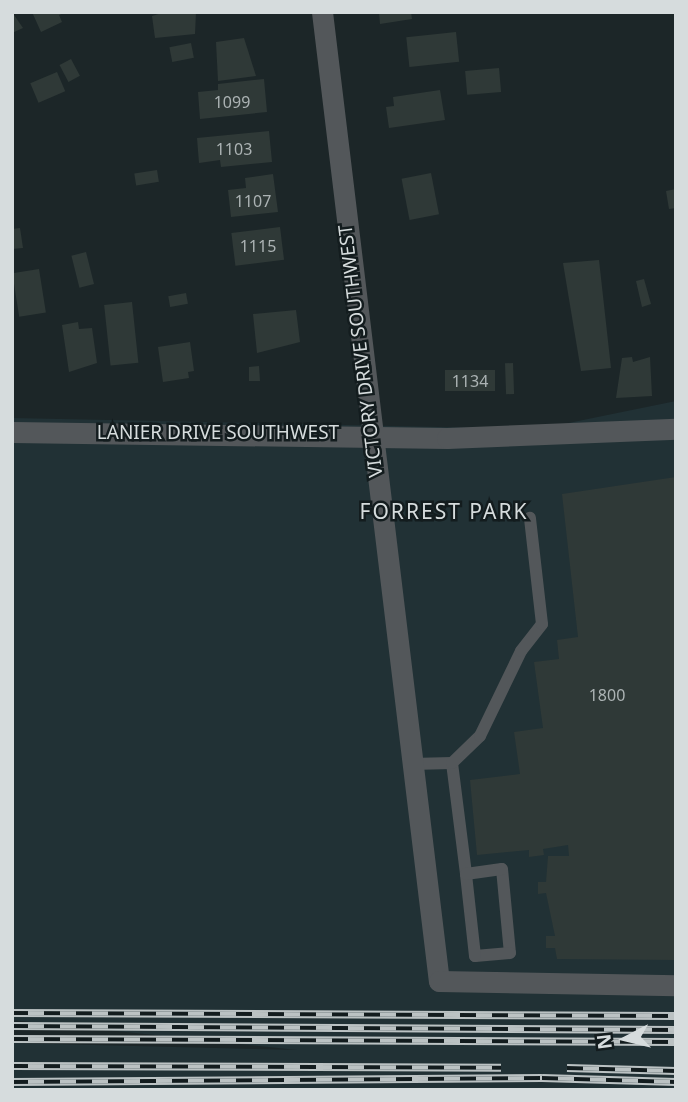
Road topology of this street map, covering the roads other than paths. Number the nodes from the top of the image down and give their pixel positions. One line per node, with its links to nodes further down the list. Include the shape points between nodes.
1 (322, 12): 4 (street, VICTORY DRIVE SOUTHWEST)
2 (676, 429): 4 (street, LANIER DRIVE SOUTHWEST, via 447,438)
3 (12, 432): 4 (street, LANIER DRIVE SOUTHWEST)
4 (371, 433): 7 (street, VICTORY DRIVE SOUTHWEST)
5 (530, 518): 6 (lane, via 542,624 522,651 480,736)
6 (452, 763): 7 (lane); 8 (lane)
7 (412, 764): 9 (street, VICTORY DRIVE SOUTHWEST, via 439,981)
8 (466, 874): 8 (lane, via 475,957 510,953 502,869)
9 (676, 985)

